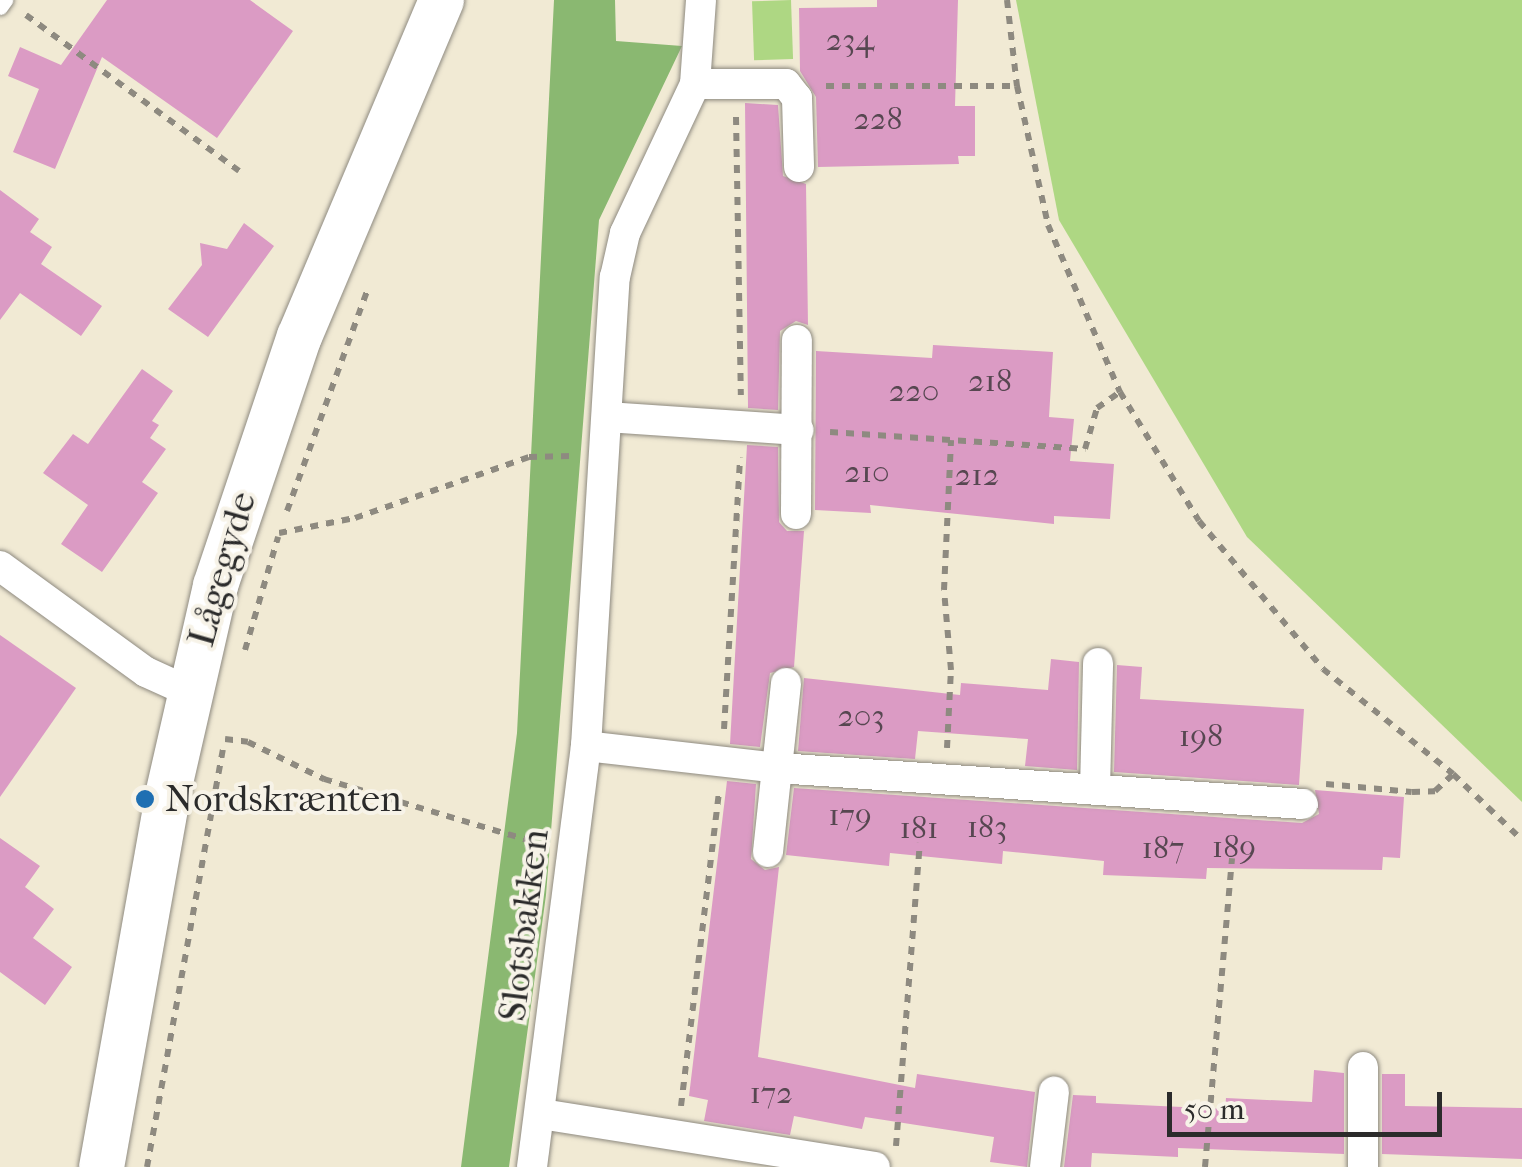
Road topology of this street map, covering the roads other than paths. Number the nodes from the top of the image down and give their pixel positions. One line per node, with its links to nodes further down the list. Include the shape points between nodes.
1 (4, 0): 4 (lane)
2 (440, 0): 14 (street, Lågegyde, via 276,395 220,567)
3 (700, 0): 5 (street, Slotsbakken)
4 (0, 7)
5 (695, 84): 6 (street, via 786,84 797,98); 8 (street, Slotsbakken, via 625,232 615,277)
6 (798, 166)
7 (797, 340): 9 (street)
8 (607, 417): 9 (street); 15 (street, Slotsbakken)
9 (799, 430): 10 (street)
10 (796, 514)
11 (0, 566): 14 (street, via 146,672)
12 (1098, 662): 17 (street)
13 (786, 683): 16 (street)
14 (190, 692): 23 (street, Lågegyde)
15 (586, 746): 16 (street); 22 (street, Slotsbakken)
16 (778, 768): 17 (street); 19 (street)
17 (1094, 790): 18 (street)
18 (1302, 804)
19 (768, 852)
20 (1363, 1067): 27 (street)
21 (1054, 1092): 26 (street)
22 (542, 1114): 24 (street, Slotsbakken); 25 (street)
23 (101, 1167)
24 (532, 1167)
25 (876, 1167)
26 (1045, 1167)
27 (1363, 1167)

